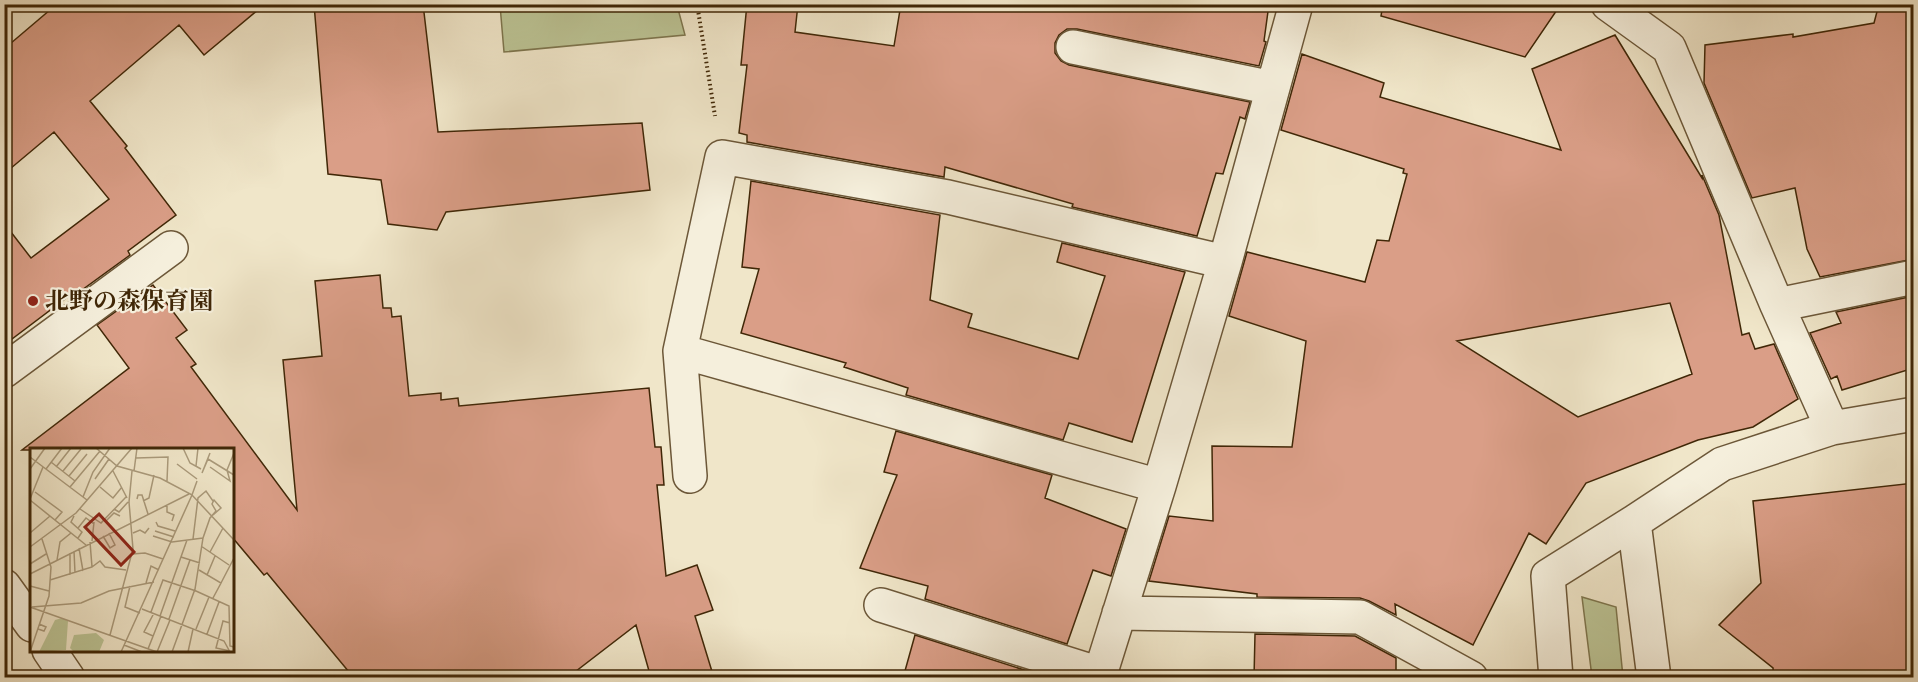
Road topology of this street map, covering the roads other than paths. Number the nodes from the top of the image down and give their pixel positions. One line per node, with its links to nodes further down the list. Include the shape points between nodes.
1 (1296, 4): 4 (street)
2 (1608, 4): 8 (street, via 1669,48)
3 (1073, 47): 4 (street)
4 (1273, 88): 6 (street)
5 (171, 248): 10 (street)
6 (1225, 262): 9 (street, via 948,197 722,157); 14 (street)
7 (1914, 277): 8 (street)
8 (1777, 304): 12 (street)
9 (680, 351): 13 (street); 14 (street)
10 (4, 371)
11 (1914, 414): 12 (street)
12 (1832, 428): 15 (street, via 1722,464)
13 (690, 476)
14 (1159, 486): 18 (street)
15 (1634, 522): 24 (street, via 1548,576); 25 (street)
16 (4, 586): 19 (street)
17 (881, 605): 21 (street)
18 (1119, 613): 21 (street); 23 (street, via 1360,617)
19 (30, 622)
20 (51, 652): 22 (street)
21 (1100, 676)
22 (68, 678)
23 (1471, 678)
24 (1556, 678)
25 (1654, 678)

